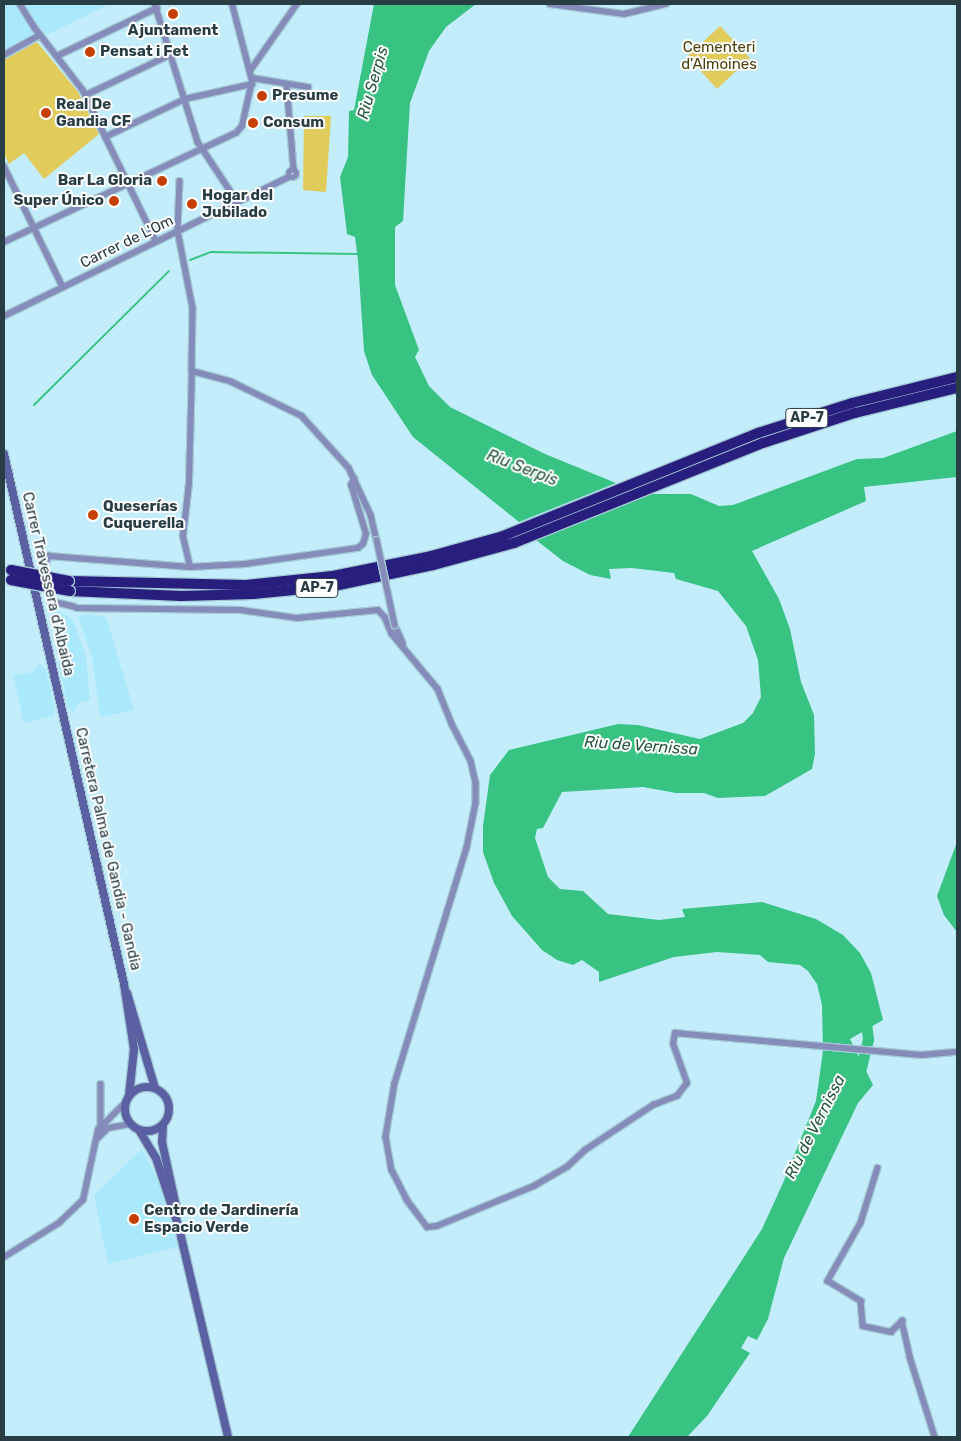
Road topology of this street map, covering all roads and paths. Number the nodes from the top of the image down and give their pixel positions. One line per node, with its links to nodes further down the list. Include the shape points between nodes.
1 (20, 4): 7 (street)
2 (232, 4): 11 (street)
3 (297, 4): 11 (street)
4 (550, 4): 5 (street, via 624,14)
5 (666, 4)
6 (156, 6): 8 (street); 10 (street)
7 (40, 35): 9 (street); 10 (street)
8 (172, 54): 14 (street); 15 (street)
9 (4, 55)
10 (57, 56): 14 (street)
11 (251, 77): 12 (street); 15 (street); 17 (street, via 242,126 236,133)
12 (287, 84): 13 (street); 21 (street, Carrer de L'Om, via 294,170 288,173 289,177)
13 (308, 87)
14 (86, 95): 16 (street)
15 (185, 99): 16 (street); 17 (street)
16 (105, 137): 20 (street)
17 (200, 147): 20 (street); 21 (street)
18 (4, 166): 22 (street)
19 (180, 181): 23 (street)
20 (127, 182): 22 (street); 24 (street)
21 (237, 201): 23 (street, Carrer de L'Om)
22 (33, 228): 25 (street); 26 (street)
23 (178, 231): 24 (street, Carrer de L'Om); 28 (street, via 193,308)
24 (156, 241): 26 (street, Carrer de L'Om)
25 (4, 242)
26 (63, 287): 27 (street, Carrer de L'Om)
27 (4, 316)
28 (192, 371): 33 (street, via 214,375 299,413 332,445); 34 (street, via 184,536)
29 (957, 377): 32 (highway, AP-7, via 852,403 758,433)
30 (957, 388): 32 (highway, AP-7, via 855,413)
31 (4, 454): 37 (main road, Carrer Travessera d'Albaida)
32 (664, 476): 35 (highway, AP-7, bridge, via 553,522 514,543 433,565 315,588 217,596 70,586)
33 (354, 479): 34 (street, via 351,485 366,534 358,548 254,563); 36 (street, bridge, via 371,515 395,624)
34 (190, 567): 36 (street, via 49,556 44,568 54,602 76,608 247,610 297,618 374,609 383,614 392,634)
35 (7, 574)
36 (404, 645): 39 (street, via 438,689 471,761 476,783 476,803 467,848 388,1114 387,1146 392,1170 427,1227 437,1226 534,1186 567,1167 585,1150 653,1105 677,1096 687,1083 673,1044 675,1033 921,1056)
37 (64, 720): 38 (main road, Carretera Palma de Gandia - Gandia)
38 (124, 984): 41 (main road, Carretera Palma de Gandia - Gandia); 42 (main road, Carretera Palma de Gandia - Gandia, via 134,1049)
39 (957, 1052)
40 (101, 1084): 43 (street)
41 (155, 1088): 42 (main road, via 140,1088); 46 (main road, via 168,1104)
42 (127, 1099): 44 (street); 45 (main road, via 124,1110)
43 (100, 1113): 44 (street); 47 (street)
44 (109, 1119): 47 (street)
45 (130, 1124): 48 (street); 49 (main road)
46 (163, 1125): 49 (main road, via 151,1131); 52 (main road, via 162,1142 176,1196)
47 (101, 1126): 48 (street); 50 (street)
48 (108, 1128): 50 (street)
49 (139, 1130): 52 (main road, via 156,1158)
50 (96, 1140): 53 (street, via 83,1200 59,1223)
51 (878, 1168): 55 (street, via 861,1224 828,1281 861,1301 863,1326 891,1332 902,1321)
52 (179, 1228): 54 (main road)
53 (4, 1257)
54 (228, 1437)
55 (935, 1437)

